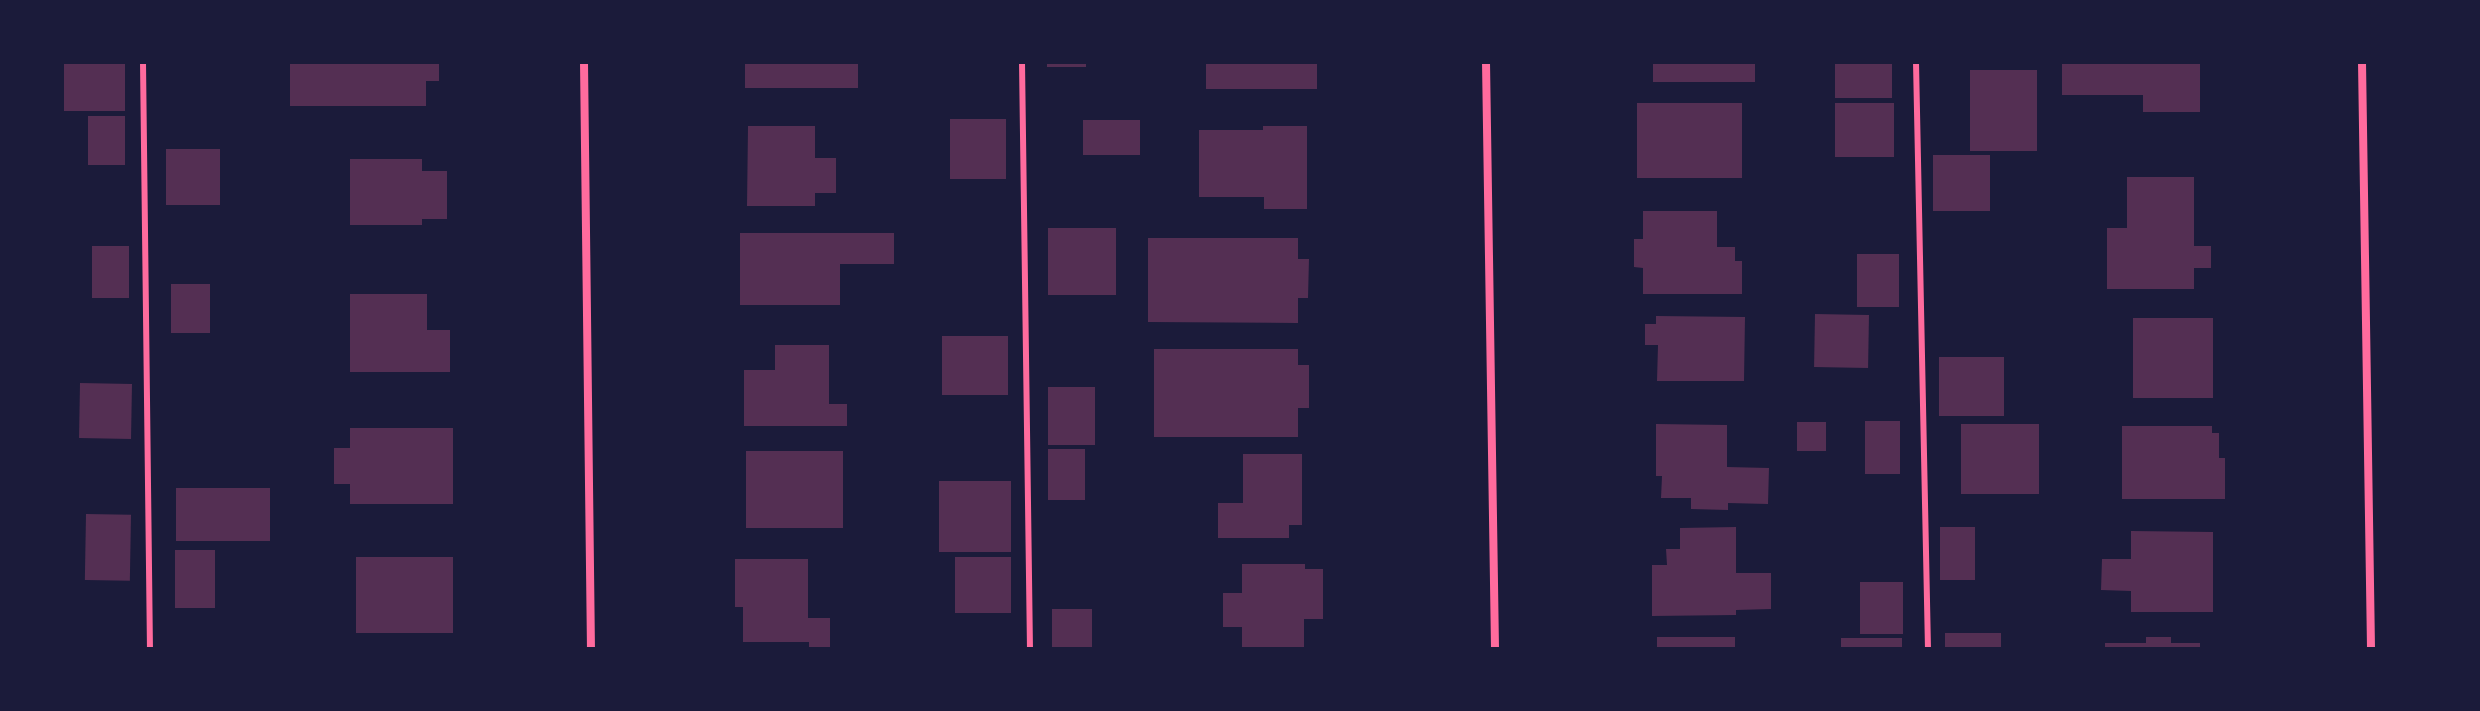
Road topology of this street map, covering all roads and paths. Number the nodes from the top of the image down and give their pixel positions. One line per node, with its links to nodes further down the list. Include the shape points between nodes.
1 (143, 62): 7 (lane)
2 (584, 62): 8 (street)
3 (1022, 62): 9 (lane)
4 (1486, 62): 10 (street)
5 (1916, 62): 11 (lane)
6 (2362, 62): 12 (street)
7 (150, 649)
8 (591, 649)
9 (1030, 649)
10 (1495, 649)
11 (1928, 649)
12 (2371, 649)

